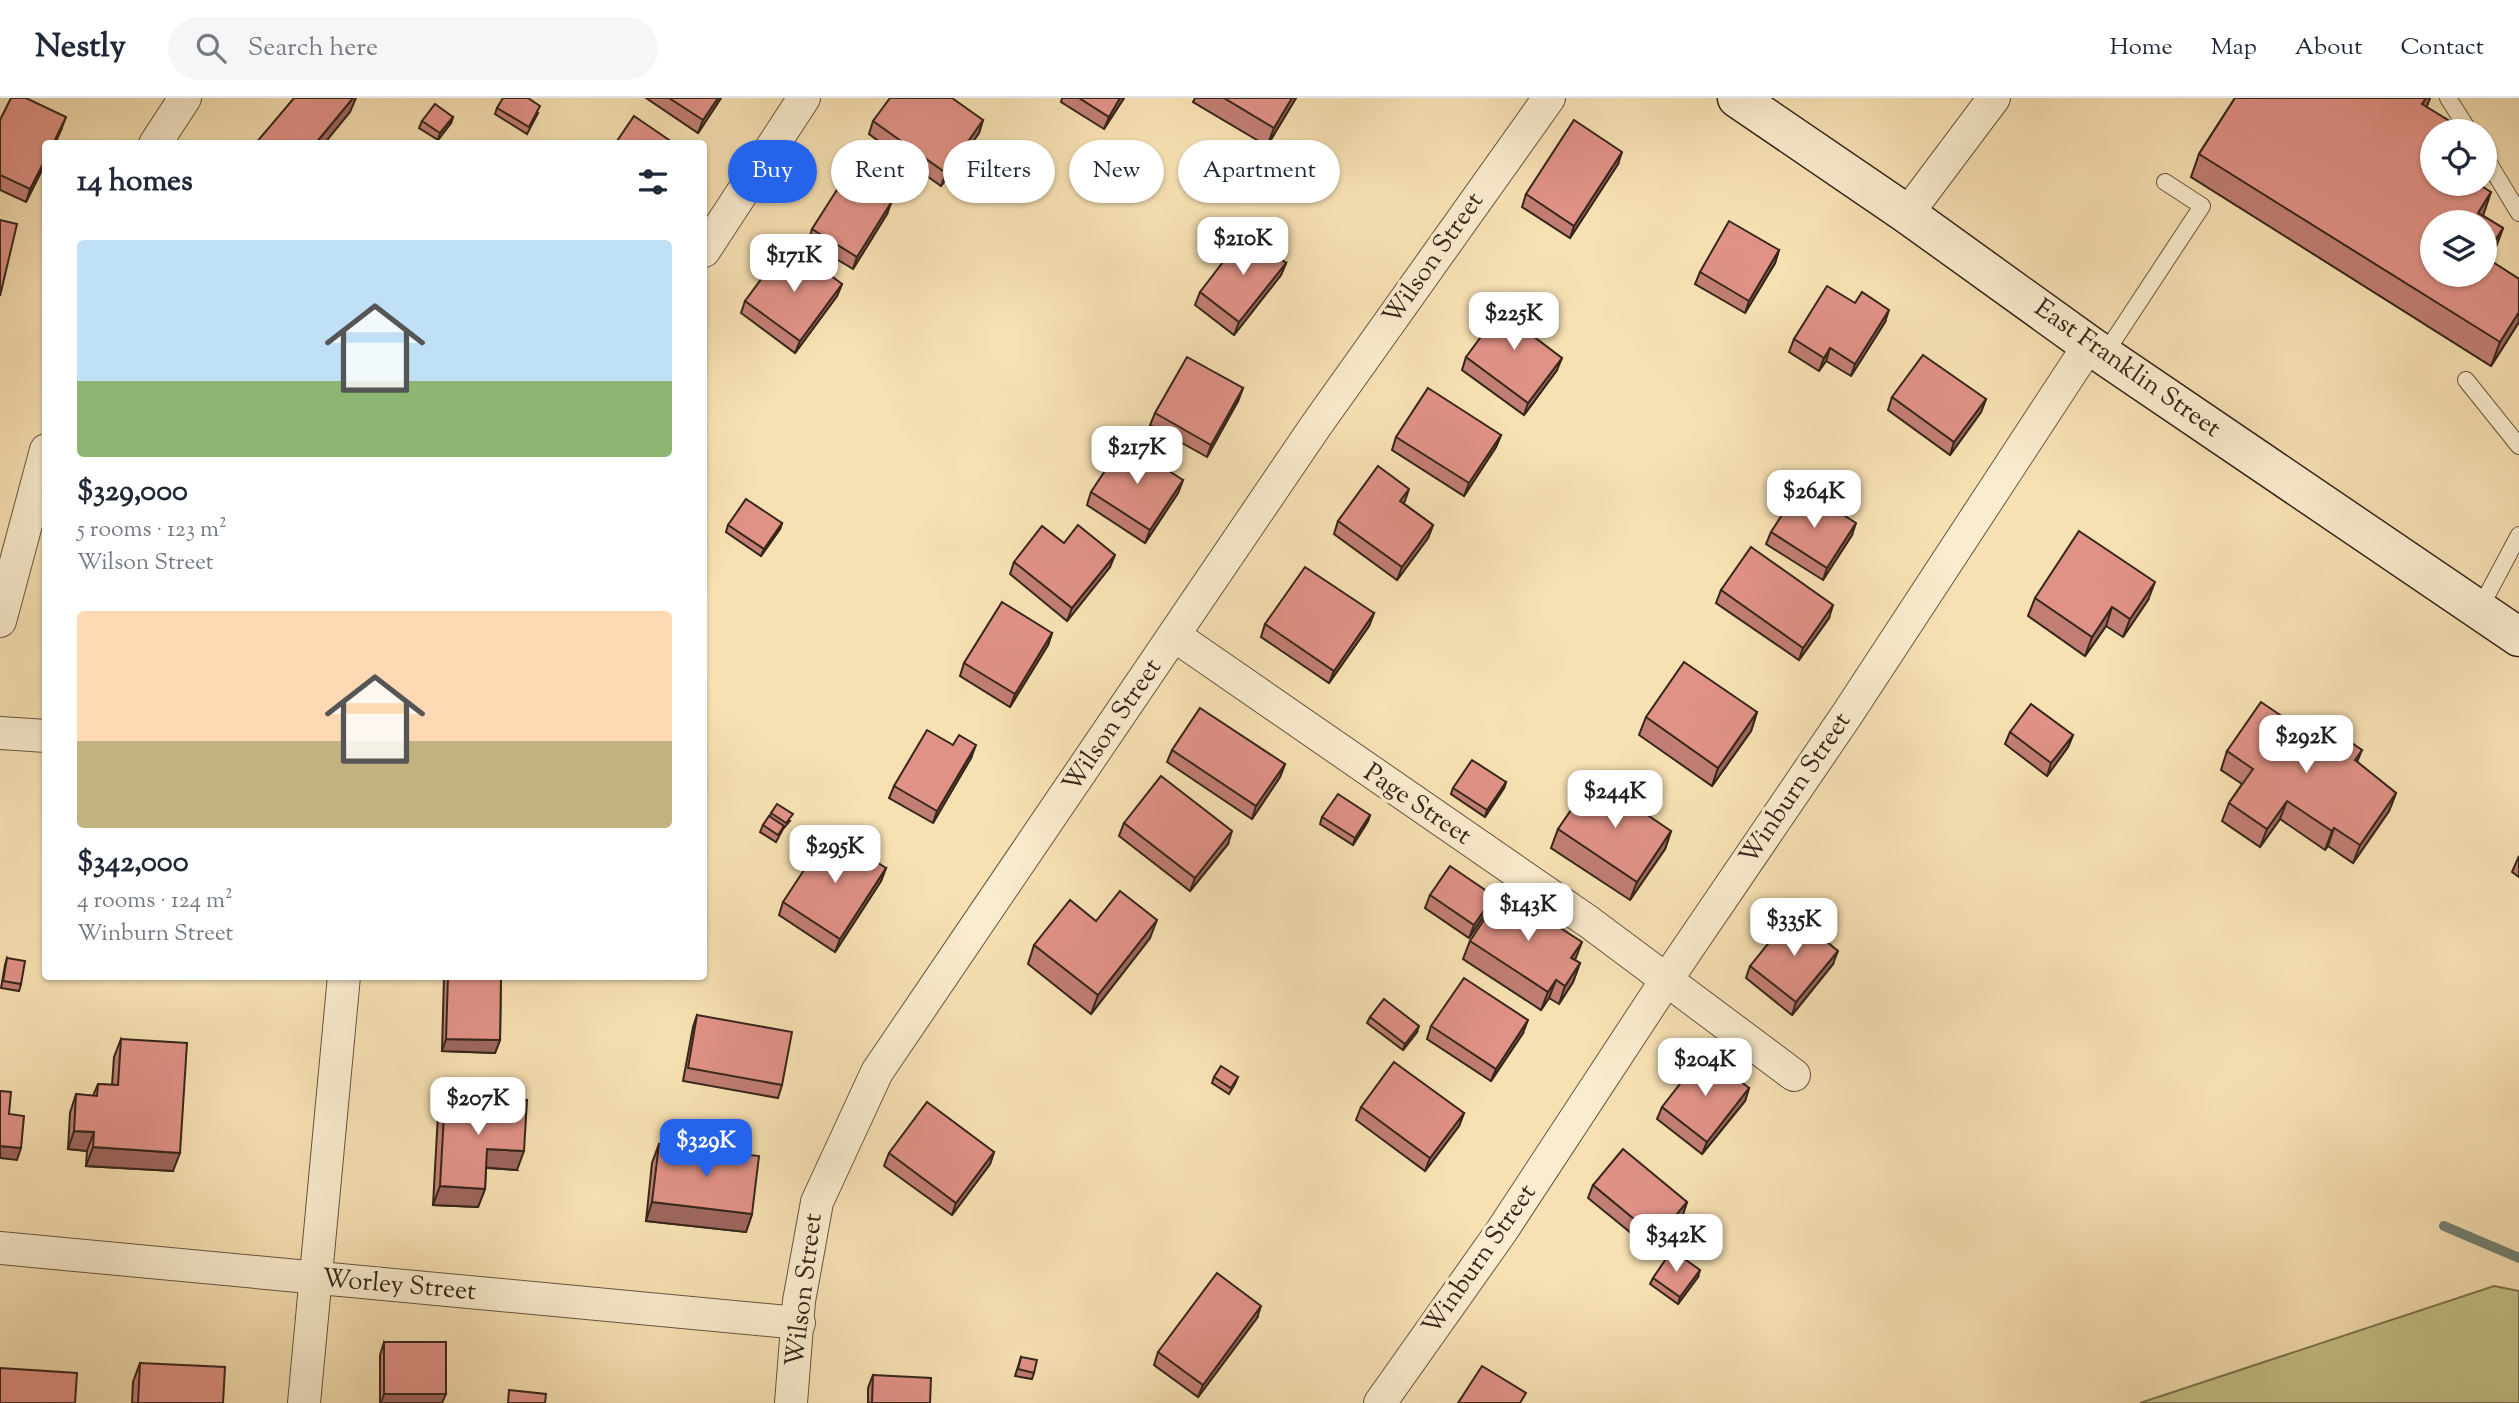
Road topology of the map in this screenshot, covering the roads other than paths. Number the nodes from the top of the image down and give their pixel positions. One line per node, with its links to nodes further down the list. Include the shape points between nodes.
1 (185, 98): 8 (street)
2 (804, 98): 13 (street)
3 (1549, 98): 21 (street, Wilson Street, via 1315,427)
4 (1737, 98): 12 (main road, East Franklin Street)
5 (1994, 98): 12 (street)
6 (2448, 98): 7 (lane)
7 (2461, 119)
8 (158, 140)
9 (2497, 177): 11 (lane)
10 (2165, 182): 14 (lane, via 2202,206)
11 (2519, 213)
12 (1907, 214): 14 (main road, East Franklin Street)
13 (707, 246)
14 (2096, 350): 19 (main road, East Franklin Street); 25 (street, Winburn Street)
15 (2466, 380): 16 (lane)
16 (2519, 446)
17 (42, 465): 20 (street)
18 (2519, 535): 19 (lane)
19 (2479, 610): 22 (main road, East Franklin Street)
20 (0, 621)
21 (1175, 636): 25 (street, Page Street); 30 (street, Wilson Street, via 877,1072 817,1202)
22 (2519, 637)
23 (0, 733): 24 (street)
24 (42, 736)
25 (1667, 979): 27 (street, Page Street); 33 (street, Winburn Street, via 1502,1232)
26 (344, 980): 29 (street)
27 (1794, 1075)
28 (0, 1248): 29 (street, Worley Street)
29 (316, 1278): 30 (street, Worley Street); 31 (street)
30 (799, 1324): 32 (street, Wilson Street)
31 (304, 1403)
32 (791, 1403)
33 (1380, 1403)

